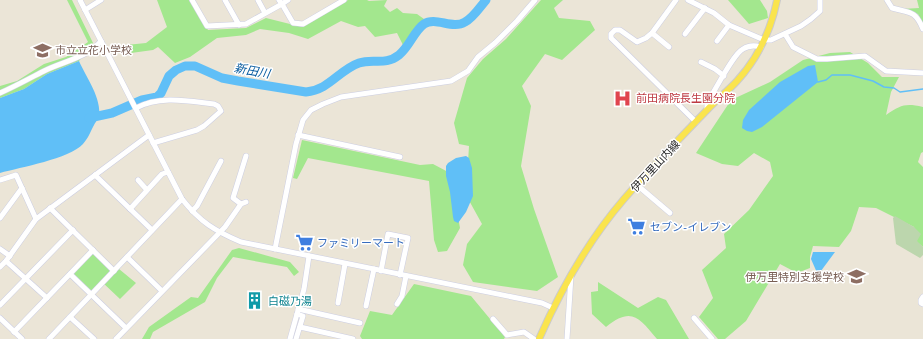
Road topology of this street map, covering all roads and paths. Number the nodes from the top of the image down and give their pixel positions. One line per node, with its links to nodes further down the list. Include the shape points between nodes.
1 (80, 0): 16 (street)
2 (101, 0): 16 (street)
3 (192, 0): 18 (street, via 208,26)
4 (225, 0): 18 (street)
5 (258, 0): 17 (street)
6 (288, 0): 14 (street)
7 (344, 0): 14 (street, via 303,24 293,23)
8 (535, 0): 37 (street, via 495,43 478,57 468,71 451,81 341,97 311,110 303,120)
9 (676, 0): 21 (street)
10 (688, 0): 15 (street)
11 (777, 0): 24 (main road, 伊万里山内線, via 770,29)
12 (820, 0): 23 (street, via 820,11 801,26)
13 (887, 0): 20 (street, via 892,8 915,14)
14 (281, 2): 17 (street)
15 (705, 8): 19 (street); 22 (street)
16 (85, 10): 25 (street)
17 (265, 13): 18 (street)
18 (240, 25)
19 (729, 25): 24 (street); 26 (street)
20 (923, 29)
21 (652, 33): 27 (street); 35 (street, via 637,42 620,30 615,30 611,38)
22 (685, 34)
23 (785, 34): 24 (street); 30 (street, via 793,47 817,58 865,56 886,71)
24 (764, 40): 28 (main road, 伊万里山内線)
25 (102, 41): 32 (street, via 76,58); 33 (street)
26 (717, 41)
27 (669, 47)
28 (761, 47): 31 (street, via 753,45 742,49); 34 (main road, 伊万里山内線, via 738,81)
29 (701, 62): 31 (street)
30 (923, 73)
31 (724, 76): 34 (street, via 707,103)
32 (0, 93)
33 (136, 108): 36 (street); 38 (street, via 168,100 214,104 221,111 197,130)
34 (707, 109): 35 (main road, 伊万里山内線)
35 (696, 122): 46 (main road, 伊万里山内線)
36 (149, 135): 38 (street); 43 (street)
37 (298, 135): 40 (street); 60 (street)
38 (153, 142): 42 (street)
39 (246, 156): 58 (street, via 233,198 243,203)
40 (400, 158)
41 (221, 161): 52 (street)
42 (168, 172): 48 (street, via 162,174); 49 (street)
43 (95, 175): 50 (street); 51 (street)
44 (0, 180): 47 (street, via 16,175)
45 (138, 180): 48 (street)
46 (638, 185): 53 (street); 72 (main road, 伊万里山内線, via 595,237)
47 (22, 188): 54 (street); 55 (street)
48 (147, 190): 51 (street)
49 (182, 199): 52 (street); 57 (street)
50 (50, 208): 55 (street); 56 (street)
51 (130, 209): 57 (street)
52 (192, 211): 58 (street)
53 (670, 214)
54 (0, 218)
55 (36, 219): 64 (street)
56 (73, 230): 61 (street); 74 (street)
57 (152, 230): 63 (street)
58 (220, 233): 60 (street, via 242,242); 75 (street)
59 (0, 249): 64 (street)
60 (275, 249): 62 (street)
61 (93, 250): 68 (street); 70 (street)
62 (309, 256): 65 (street); 85 (street)
63 (127, 257): 68 (street); 75 (street)
64 (8, 259): 66 (street); 74 (street)
65 (345, 264): 67 (street); 79 (street)
66 (0, 267)
67 (374, 269): 69 (street); 83 (street)
68 (114, 271): 76 (street)
69 (381, 271): 71 (street); 71 (street, via 388,234 408,238)
70 (70, 274): 76 (street); 78 (street)
71 (400, 275): 73 (street)
72 (571, 275): 84 (main road, 伊万里山内線); 103 (street)
73 (406, 276): 80 (street, via 402,296); 84 (street, via 542,303)
74 (26, 279): 78 (street); 82 (street)
75 (162, 291): 92 (street)
76 (92, 294): 86 (street); 92 (street)
77 (923, 297): 81 (street)
78 (47, 298): 93 (street)
79 (338, 303)
80 (397, 304)
81 (923, 304)
82 (0, 305)
83 (366, 306)
84 (553, 308): 102 (main road, 伊万里山内線)
85 (298, 312): 90 (street); 91 (street, via 303,316); 99 (street)
86 (70, 317): 96 (street); 97 (street)
87 (0, 318): 93 (street)
88 (694, 318): 104 (street)
89 (492, 319): 101 (street, via 507,334 524,332)
90 (360, 323)
91 (300, 327): 94 (street); 100 (street)
92 (126, 328): 98 (street)
93 (14, 332): 95 (street)
94 (353, 338)
95 (22, 339)
96 (50, 339)
97 (94, 339)
98 (116, 339)
99 (290, 339)
100 (296, 339)
101 (534, 339)
102 (539, 339)
103 (567, 339)
104 (712, 339)

